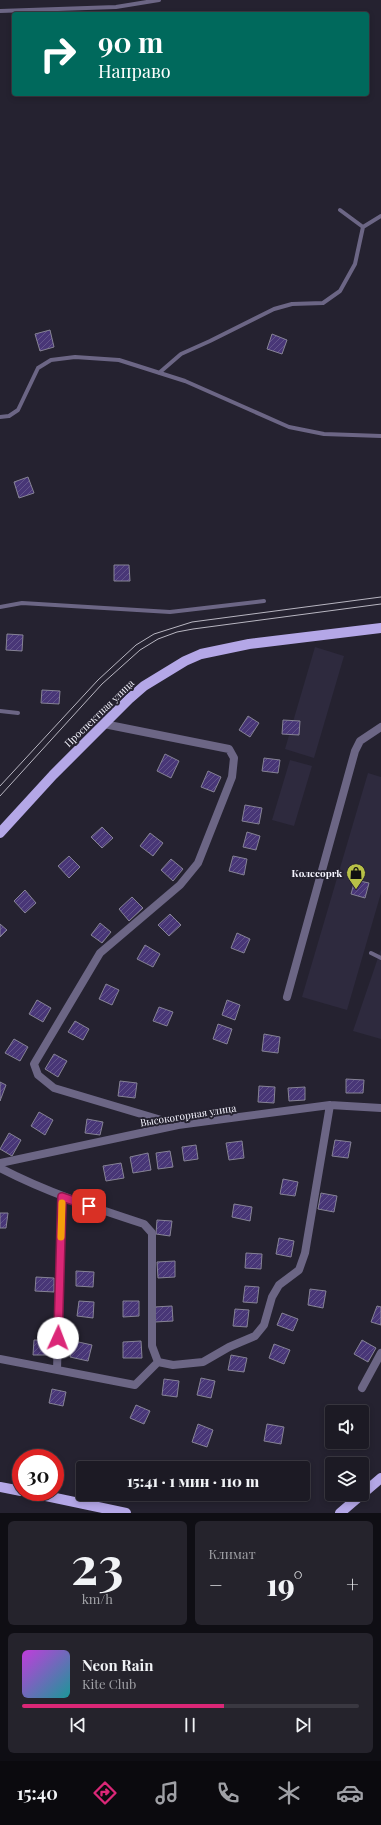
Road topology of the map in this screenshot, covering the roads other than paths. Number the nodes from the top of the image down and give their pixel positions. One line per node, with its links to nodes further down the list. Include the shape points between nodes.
1 (159, 0): 2 (lane, via 116,7)
2 (0, 11)
3 (340, 210): 5 (lane)
4 (381, 216): 5 (lane)
5 (363, 227): 6 (lane, via 355,264 340,291 323,303 292,304 274,309 181,354)
6 (159, 373): 7 (lane, via 119,360 51,360 38,368 18,410); 8 (lane, via 185,381 289,427 324,434)
7 (0, 418)
8 (381, 436)
9 (264, 601): 10 (lane, via 170,612 22,602)
10 (0, 607)
11 (381, 628): 14 (main road, Проспектная улица, via 256,643 201,654 144,686)
12 (0, 711): 13 (lane)
13 (18, 713)
14 (104, 724): 16 (main road, Проспектная улица, via 53,774); 22 (street, via 229,749 234,758 232,777 198,863 180,885 100,953 34,1064 38,1075 54,1088)
15 (381, 727): 19 (street, via 360,741 355,751)
16 (0, 833)
17 (371, 954): 18 (lane)
18 (381, 958)
19 (287, 997)
20 (330, 1105): 21 (street, Высокогорная улица); 22 (street, Высокогорная улица); 28 (street, via 305,1253 299,1270 279,1285 264,1325 255,1336 203,1362 173,1365)
21 (381, 1108)
22 (178, 1125): 23 (street, Высокогорная улица)
23 (0, 1163)
24 (0, 1168): 25 (street)
25 (62, 1197): 28 (street, via 144,1224 152,1233 152,1346); 29 (street)
26 (381, 1353): 30 (street)
27 (0, 1359): 29 (street)
28 (158, 1362): 29 (street, via 135,1385)
29 (57, 1370)
30 (362, 1388)
31 (381, 1478): 36 (main road)
32 (0, 1487): 33 (main road)
33 (12, 1489)
34 (64, 1500): 35 (main road)
35 (126, 1513)
36 (340, 1513)

